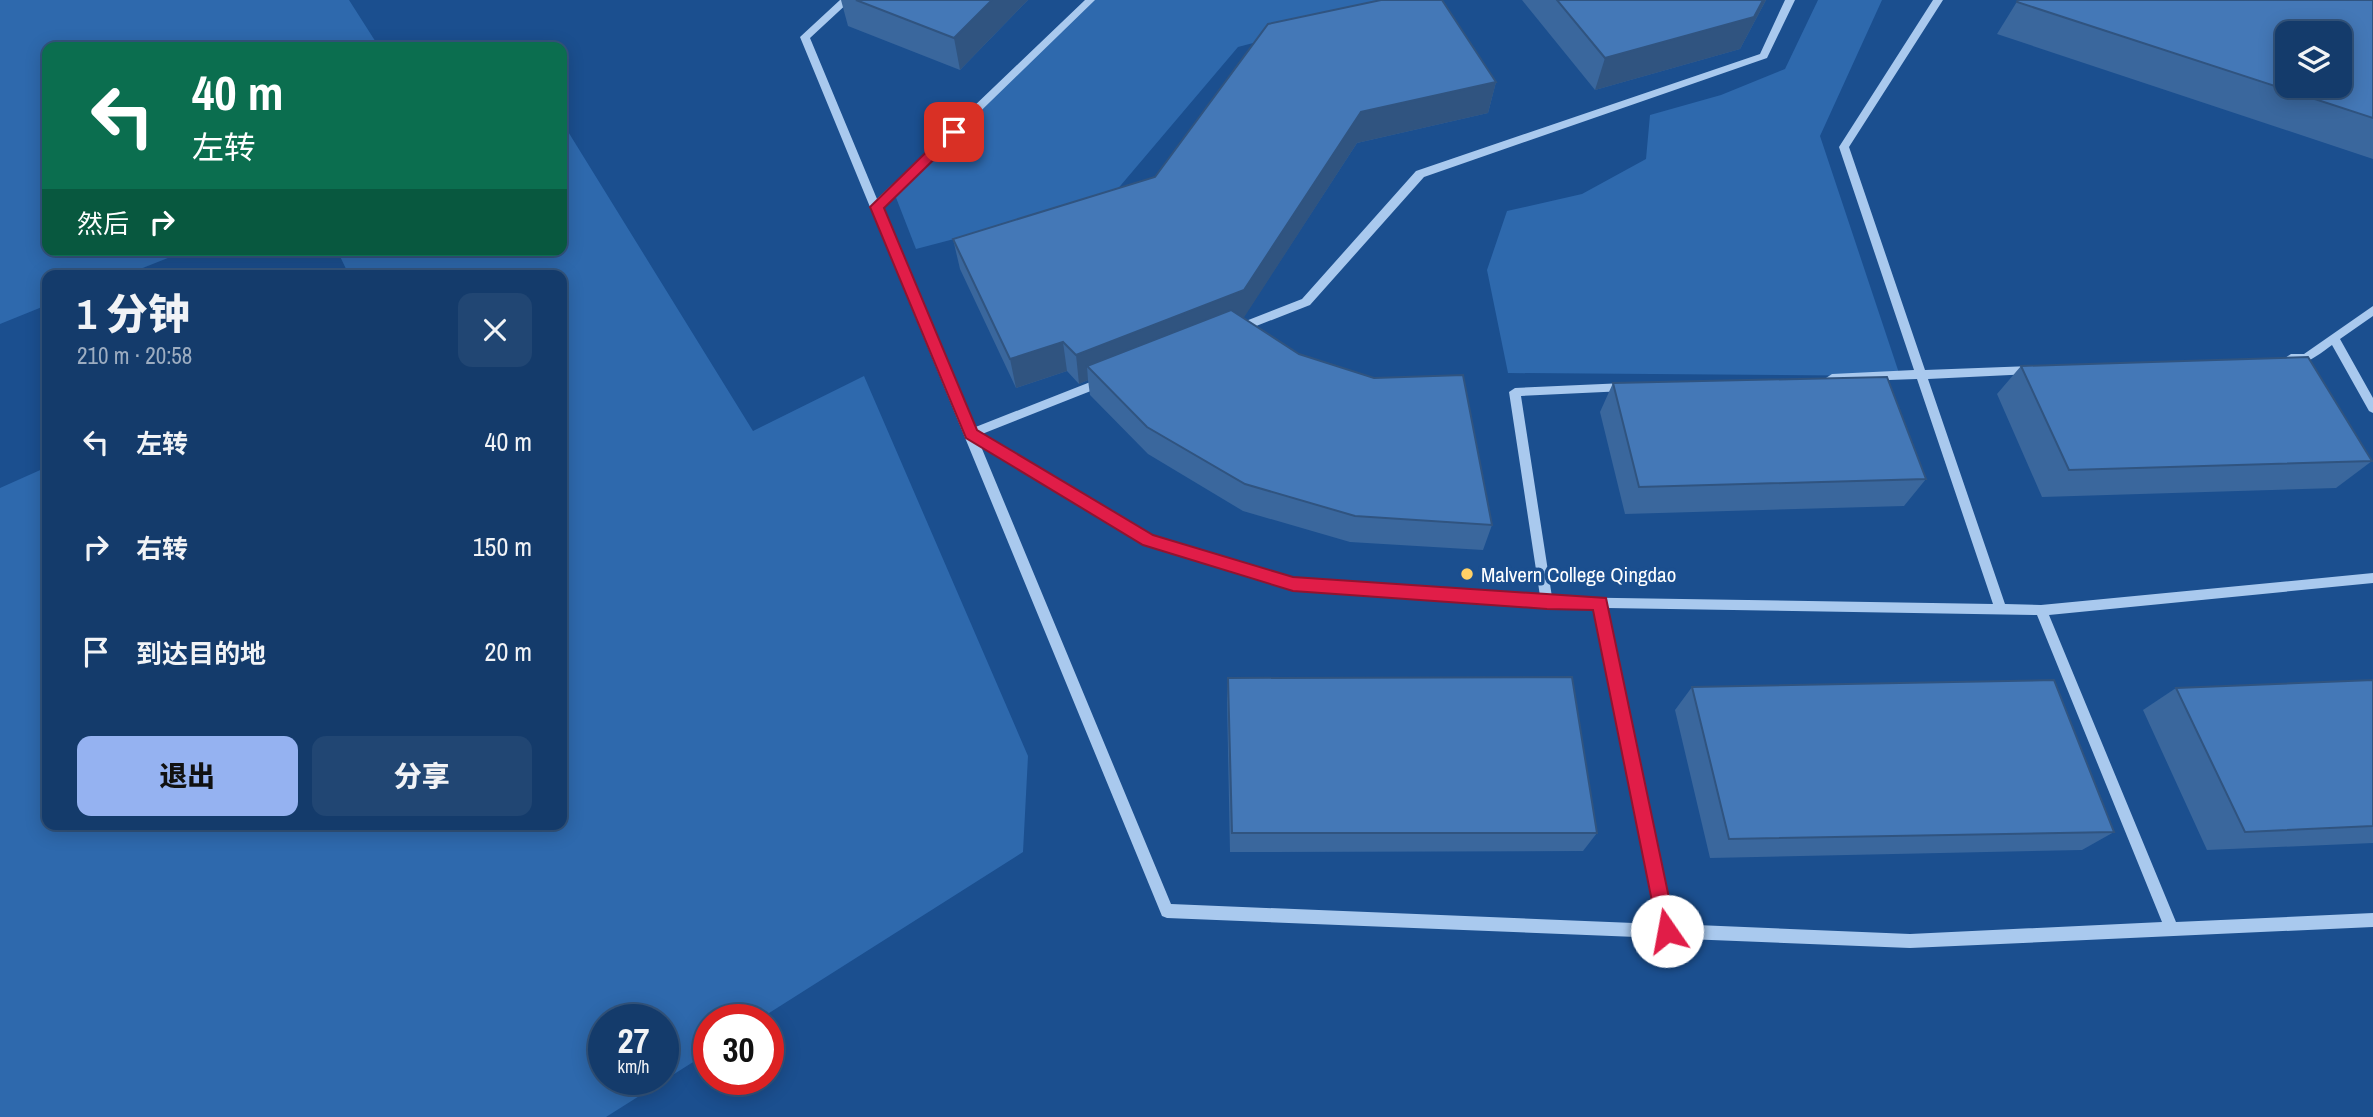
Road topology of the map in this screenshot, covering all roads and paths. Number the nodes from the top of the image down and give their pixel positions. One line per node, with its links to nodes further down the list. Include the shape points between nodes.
1 (846, 0): 5 (street, via 805,37)
2 (1090, 0): 5 (street)
3 (1790, 0): 7 (street, via 1764,56 1420,174 1306,302)
4 (1938, 0): 11 (street, via 1844,147)
5 (876, 207): 16 (street)
6 (2373, 310): 8 (street)
7 (1228, 332)
8 (2334, 338): 9 (street, via 2306,358); 15 (street)
9 (2279, 359)
10 (2046, 369): 11 (street)
11 (1922, 374): 13 (street); 20 (street)
12 (1113, 378): 16 (street)
13 (1814, 379)
14 (1637, 387): 18 (street, via 1515,392)
15 (2373, 408)
16 (971, 434): 18 (street, via 1148,540 1293,584); 24 (street, via 1167,911)
17 (2373, 578): 21 (street)
18 (1547, 602): 19 (street)
19 (1600, 603): 20 (street); 24 (street)
20 (2001, 610): 21 (street)
21 (2041, 610): 23 (street)
22 (2373, 920): 23 (street)
23 (2172, 929): 24 (street, via 1910,941)
24 (1667, 931)

